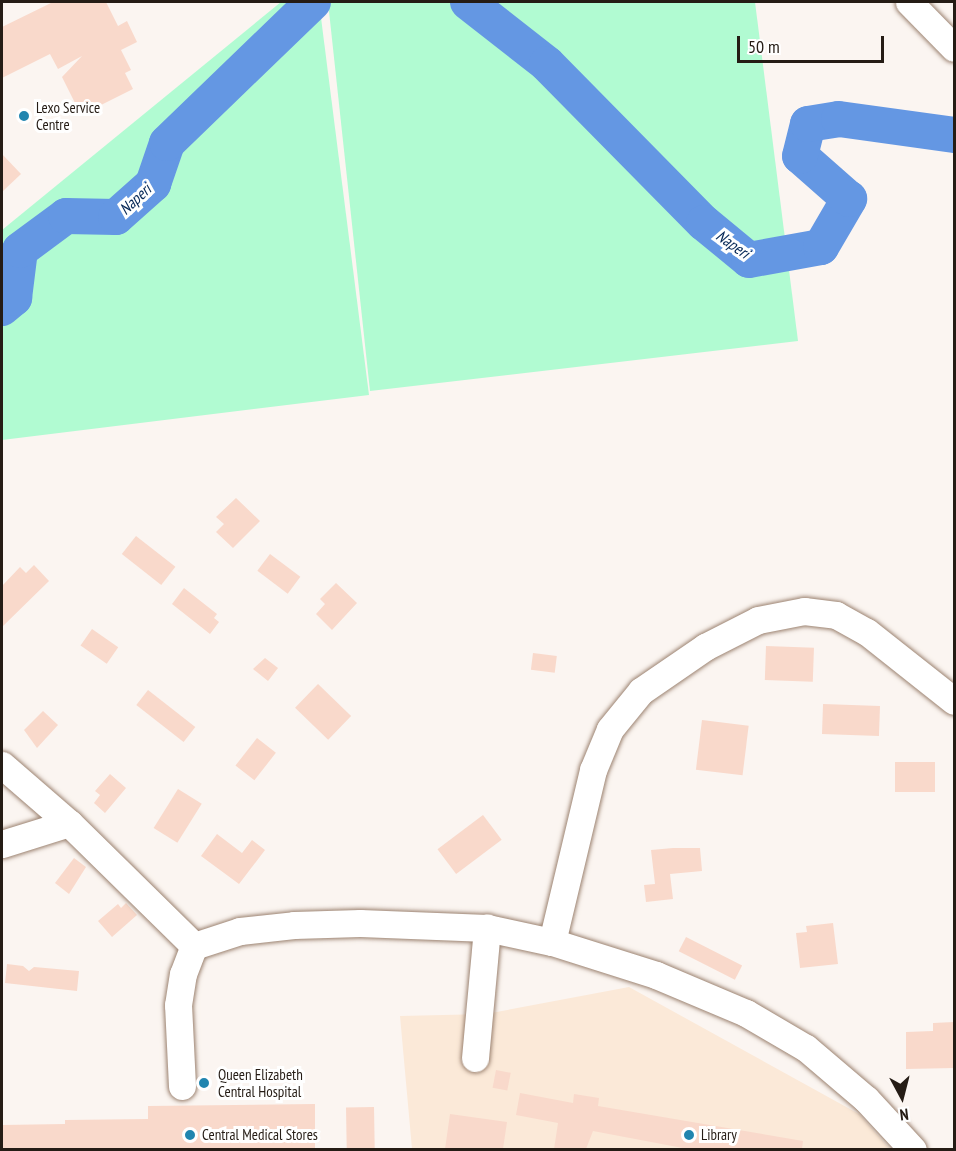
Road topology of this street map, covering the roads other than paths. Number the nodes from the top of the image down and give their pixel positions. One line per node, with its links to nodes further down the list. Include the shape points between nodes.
1 (909, 2): 2 (street)
2 (954, 48)
3 (954, 701): 8 (street, via 867,632 836,615 804,611 758,620 705,647 641,691 610,729 593,770)
4 (2, 765): 5 (street)
5 (69, 823): 6 (street); 9 (street)
6 (2, 844)
7 (487, 928): 8 (street); 9 (street, via 360,923 294,925 240,931); 10 (street)
8 (552, 942): 12 (street, via 656,975 746,1013 806,1048 866,1099)
9 (194, 946): 11 (street, via 183,974 178,1005)
10 (476, 1058)
11 (182, 1086)
12 (913, 1149)

